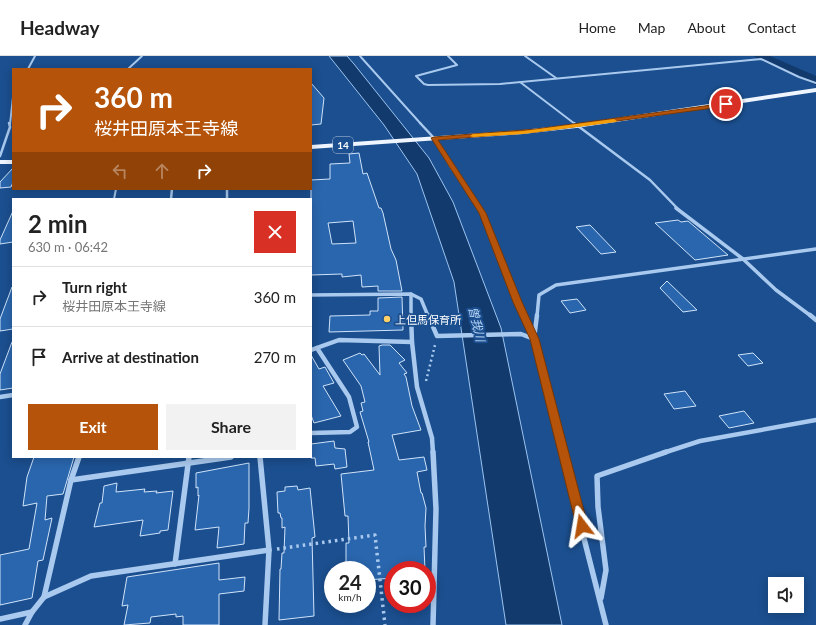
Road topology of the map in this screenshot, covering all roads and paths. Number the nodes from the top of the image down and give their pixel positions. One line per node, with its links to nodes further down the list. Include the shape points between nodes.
1 (35, 56): 6 (street)
2 (142, 56): 7 (street)
3 (360, 56): 15 (street)
4 (448, 56): 9 (street, via 457,65 416,76 428,85)
5 (525, 56): 8 (street)
6 (29, 68)
7 (129, 68)
8 (557, 78): 9 (street); 10 (street, via 761,59)
9 (519, 82): 14 (street)
10 (816, 83)
11 (816, 90): 14 (main road, 14)
12 (12, 103): 13 (street, via 9,120)
13 (11, 125): 17 (street)
14 (576, 126): 15 (main road, 14); 21 (street, via 650,180 673,205)
15 (433, 139): 16 (main road, 14); 26 (street, via 482,213)
16 (312, 147)
17 (0, 156)
18 (0, 162): 19 (main road)
19 (12, 162)
20 (816, 248): 21 (street)
21 (743, 259): 24 (street, via 776,290); 26 (street, via 556,286 539,295)
22 (411, 294): 23 (street); 25 (street, via 421,299); 27 (street)
23 (312, 295)
24 (816, 320)
25 (437, 336): 26 (street, via 521,334); 29 (path, via 426,381)
26 (534, 339): 42 (street)
27 (412, 342): 28 (street, via 339,340); 29 (street)
28 (314, 349): 33 (street, via 349,397 357,427 350,432)
29 (417, 387): 48 (street, via 432,438 436,509)
30 (12, 395): 31 (street)
31 (0, 397)
32 (816, 420): 42 (street, via 700,441 597,476 606,570)
33 (312, 433)
34 (79, 458): 38 (street)
35 (217, 458): 37 (street)
36 (260, 458): 39 (street)
37 (188, 460): 38 (street); 40 (street)
38 (71, 480): 41 (street)
39 (269, 550): 40 (street); 46 (street); 47 (path, via 376,535)
40 (175, 564): 41 (street, via 91,576)
41 (44, 597): 43 (street)
42 (600, 600): 49 (street)
43 (32, 612): 44 (street); 45 (street)
44 (0, 619)
45 (25, 625)
46 (265, 625)
47 (385, 625)
48 (433, 625)
49 (606, 625)

